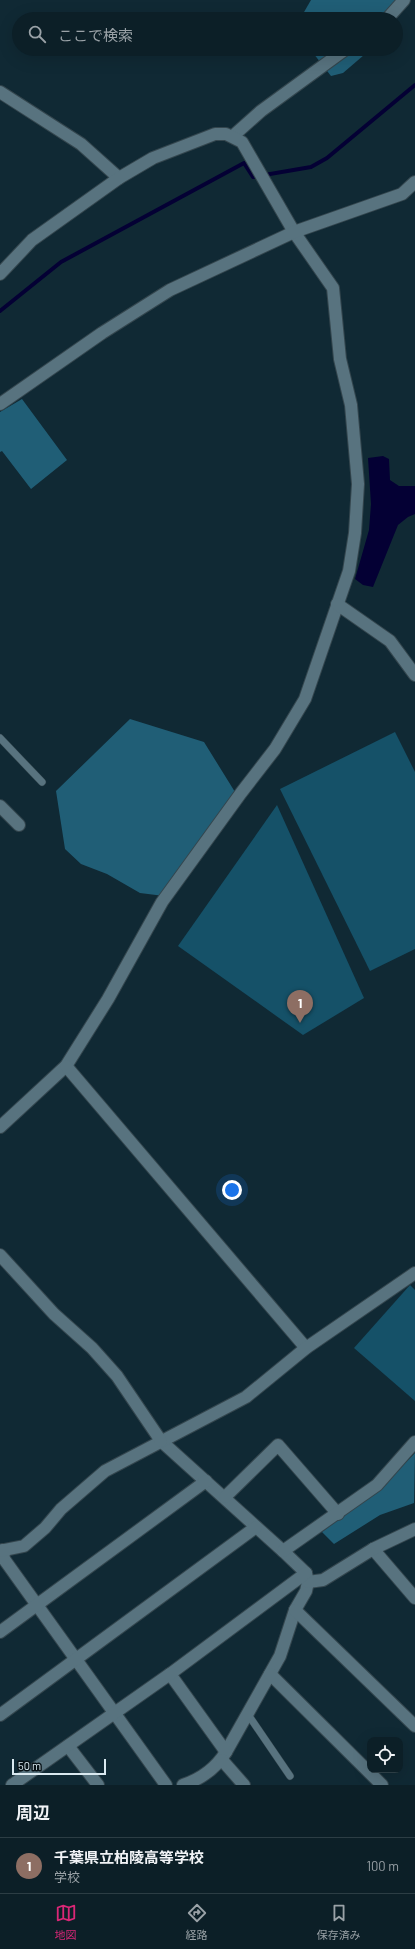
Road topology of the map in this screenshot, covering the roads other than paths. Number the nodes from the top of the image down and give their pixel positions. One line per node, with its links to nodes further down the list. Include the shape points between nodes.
1 (404, 0): 2 (street)
2 (393, 12)
3 (337, 56): 5 (street)
4 (0, 92): 6 (street, via 82,144)
5 (233, 136): 6 (street, via 215,134 184,145 153,158); 8 (street, via 242,142)
6 (119, 178): 9 (street, via 32,240)
7 (415, 182): 8 (street, via 402,194)
8 (294, 232): 10 (street, via 170,290 102,333); 11 (street, via 332,288 340,359 351,405 358,484 355,533 349,571)
9 (0, 274)
10 (0, 404)
11 (337, 604): 12 (street, via 390,640); 17 (street, via 305,699 275,749 162,902 108,999)
12 (415, 675)
13 (0, 738): 14 (lane)
14 (42, 782)
15 (0, 806): 16 (street)
16 (19, 825)
17 (66, 1066): 18 (street); 21 (street)
18 (0, 1127)
19 (0, 1255): 22 (street, via 54,1314 92,1348 117,1376)
20 (415, 1273): 21 (street)
21 (306, 1348): 22 (street, via 246,1396)
22 (161, 1441): 24 (street); 30 (street, via 105,1471 61,1509 45,1528 24,1546)
23 (415, 1442): 26 (street, via 377,1485)
24 (206, 1481): 25 (street); 34 (street)
25 (225, 1497): 26 (street, via 278,1445); 27 (street)
26 (338, 1514): 31 (street)
27 (256, 1527): 31 (street); 37 (street)
28 (415, 1529): 29 (street)
29 (373, 1549): 32 (street, via 323,1580); 33 (street)
30 (1, 1550): 34 (street, via 4,1559)
31 (283, 1551): 32 (street)
32 (307, 1577): 35 (street, via 306,1591); 38 (street)
33 (415, 1598)
34 (37, 1606): 36 (street); 37 (street)
35 (295, 1610): 39 (street, via 280,1656); 43 (street)
36 (0, 1632)
37 (76, 1658): 40 (street); 42 (street)
38 (170, 1674): 40 (street); 45 (street)
39 (270, 1674): 41 (street); 52 (street)
40 (114, 1713): 44 (street); 49 (street)
41 (247, 1714): 45 (street); 46 (lane)
42 (0, 1715)
43 (415, 1726)
44 (68, 1746): 47 (street); 48 (street)
45 (224, 1756): 50 (street, via 196,1780); 51 (street)
46 (290, 1776)
47 (12, 1785)
48 (98, 1785)
49 (166, 1785)
50 (183, 1785)
51 (244, 1785)
52 (382, 1785)

